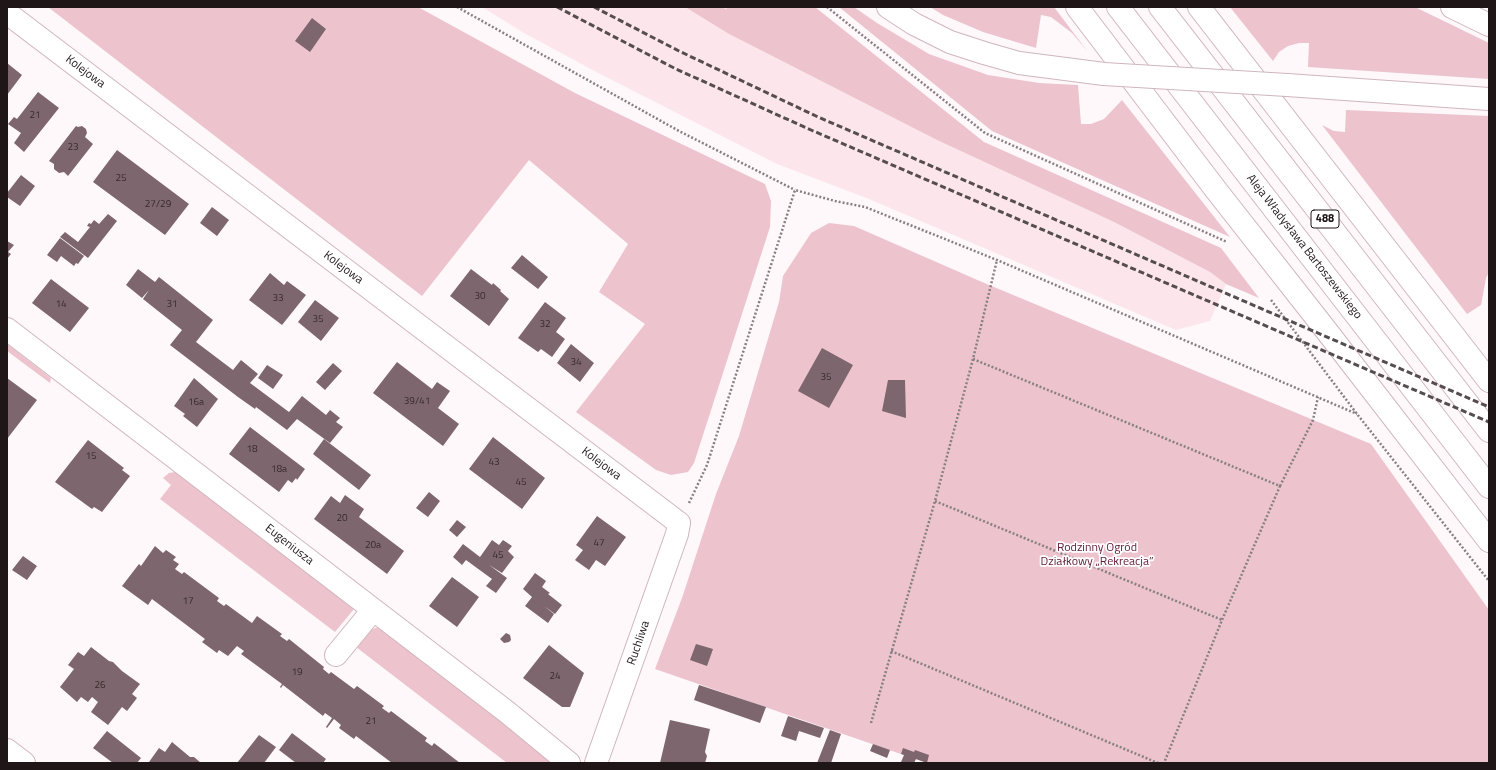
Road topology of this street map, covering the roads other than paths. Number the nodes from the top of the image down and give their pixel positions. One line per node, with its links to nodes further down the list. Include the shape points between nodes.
1 (888, 7): 9 (main road, bridge, via 914,24 950,42 1019,63 1104,74)
2 (1077, 7): 15 (main road, via 1211,184)
3 (1118, 7): 13 (main road, Aleja Władysława Bartoszewskiego / 488)
4 (1160, 7): 12 (main road, 488)
5 (1199, 7): 11 (main road)
6 (1452, 7): 8 (main road)
7 (7, 13): 14 (main road, Kolejowa)
8 (1489, 25)
9 (1489, 99)
10 (7, 329): 16 (main road, Eugeniusza)
11 (1489, 381)
12 (1489, 430)
13 (1489, 488)
14 (679, 523): 21 (main road, Ruchliwa)
15 (1489, 541)
16 (373, 610): 17 (main road); 20 (main road, Eugeniusza, via 507,712)
17 (336, 655)
18 (7, 750): 19 (main road)
19 (24, 763)
20 (569, 763)
21 (596, 763)

